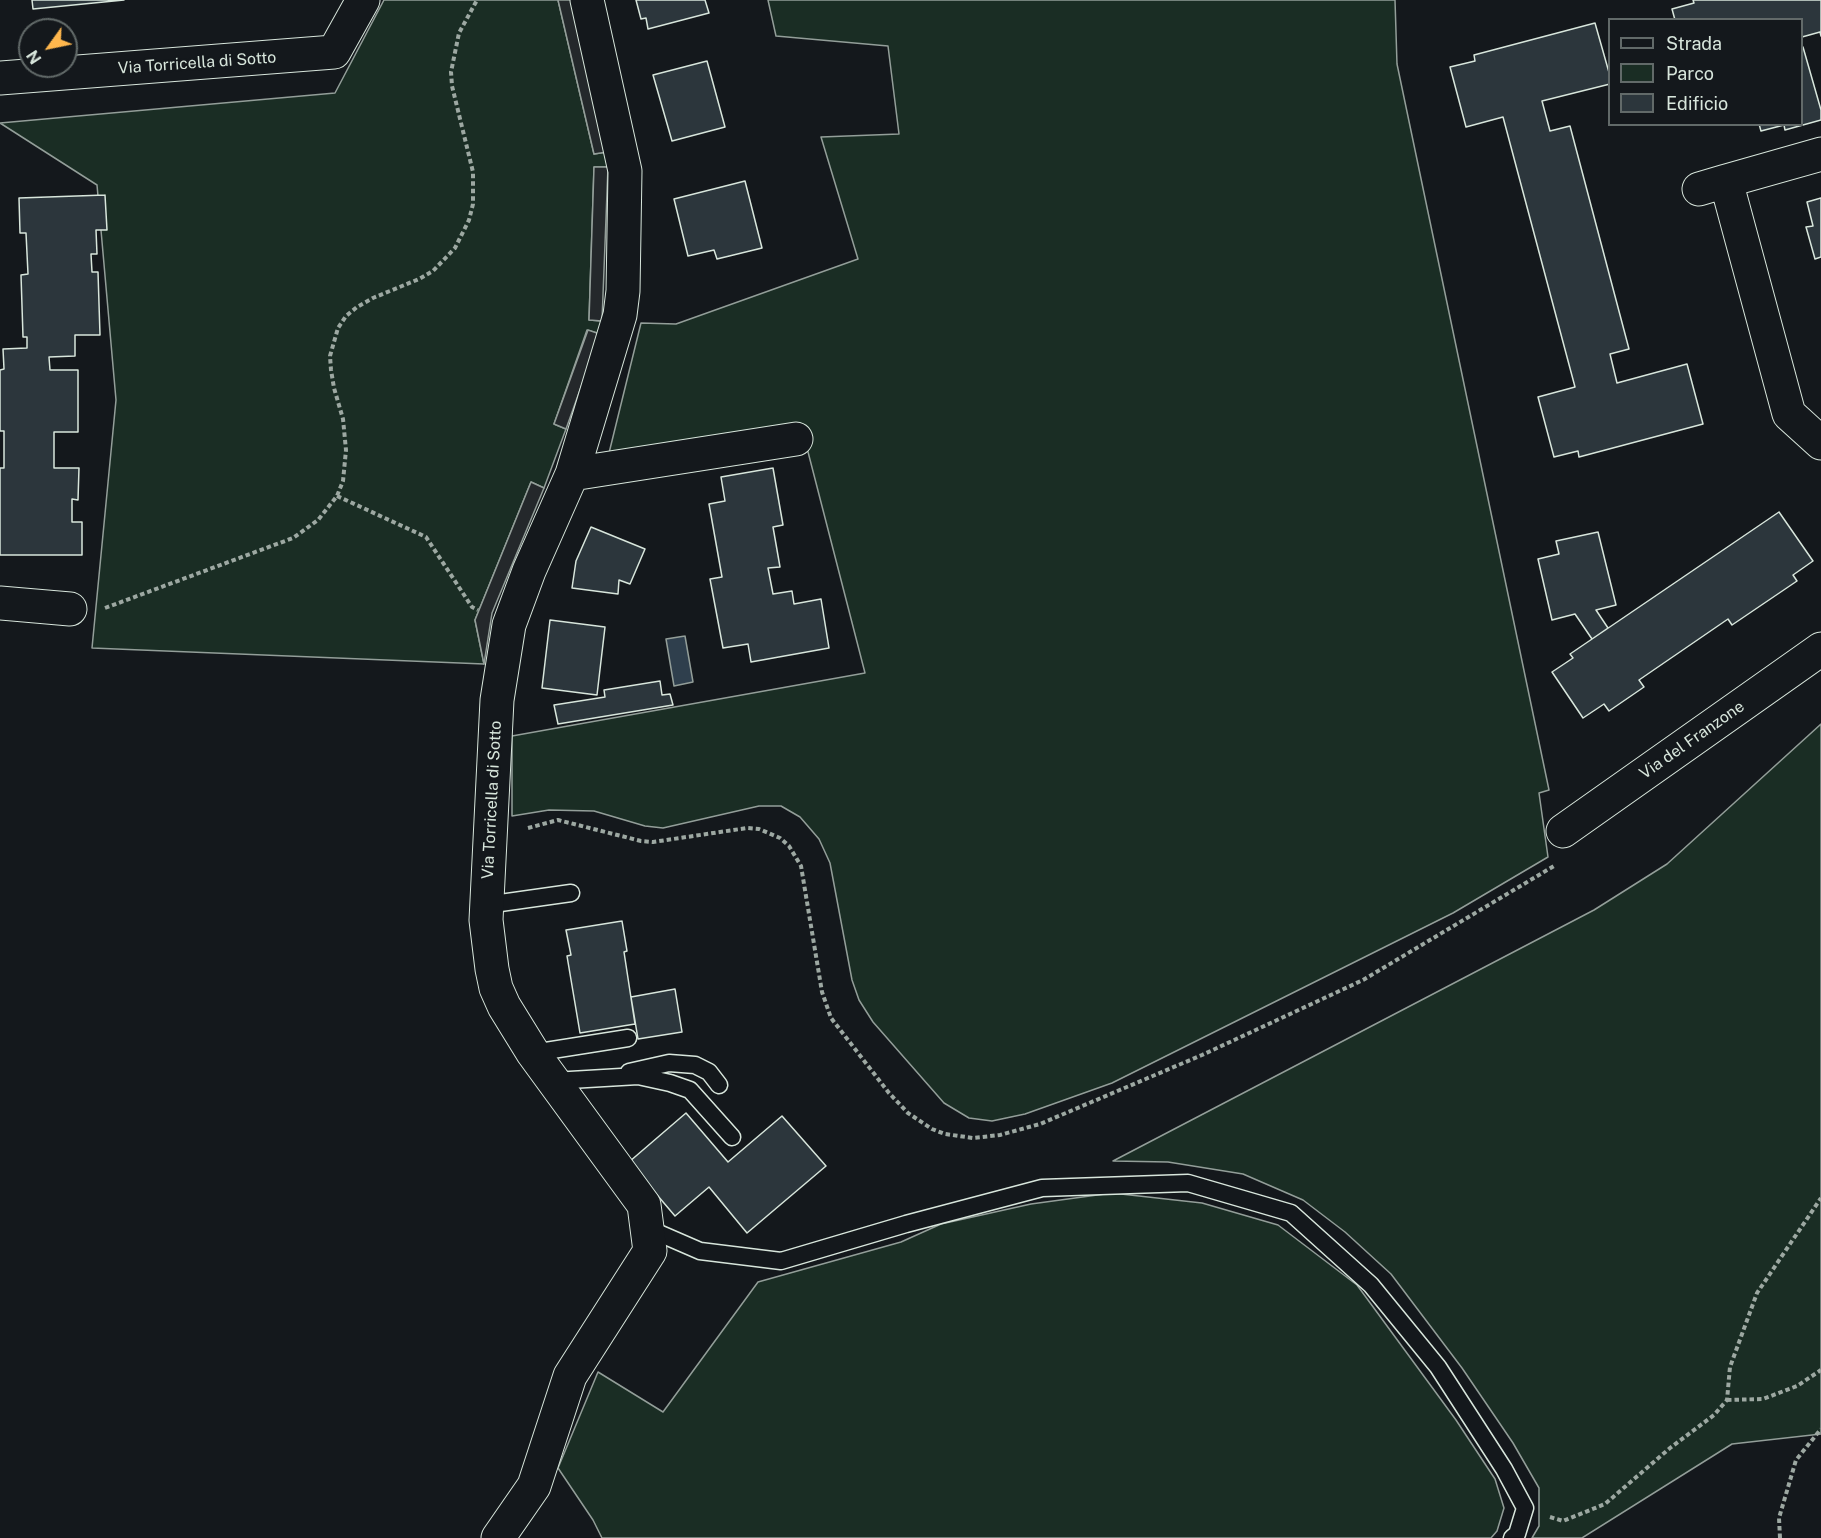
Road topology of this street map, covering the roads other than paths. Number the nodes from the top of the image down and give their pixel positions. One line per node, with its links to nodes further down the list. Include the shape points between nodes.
1 (363, 0): 3 (street, Via Torricella di Sotto, via 334,52)
2 (587, 0): 7 (street, Via Torricella di Sotto, via 625,171 623,291 613,342)
3 (0, 78)
4 (1821, 154): 6 (street, via 1712,185 1789,414)
5 (796, 439): 7 (street)
6 (1821, 443)
7 (572, 474): 13 (street, Via Torricella di Sotto, via 509,625 497,700)
8 (0, 603): 9 (street)
9 (70, 609)
10 (1821, 649): 11 (street, Via del Franzone)
11 (1563, 831)
12 (571, 893): 13 (lane)
13 (486, 905): 15 (street, Via Torricella di Sotto, via 496,988)
14 (628, 1038): 15 (lane)
15 (533, 1053): 17 (street, Via Torricella di Sotto)
16 (599, 1078): 17 (lane); 18 (lane, via 669,1063 695,1065 709,1072); 19 (lane, via 638,1076 690,1090)
17 (553, 1081): 20 (street, Via Torricella di Sotto, via 644,1206)
18 (719, 1085)
19 (732, 1137)
20 (647, 1228): 21 (street, Via Torricella di Sotto, via 650,1251 570,1376 534,1486); 22 (lane, via 700,1251 781,1262 1042,1188 1188,1183 1291,1213 1371,1285 1438,1367 1525,1508)
21 (498, 1538)
22 (1512, 1538)

